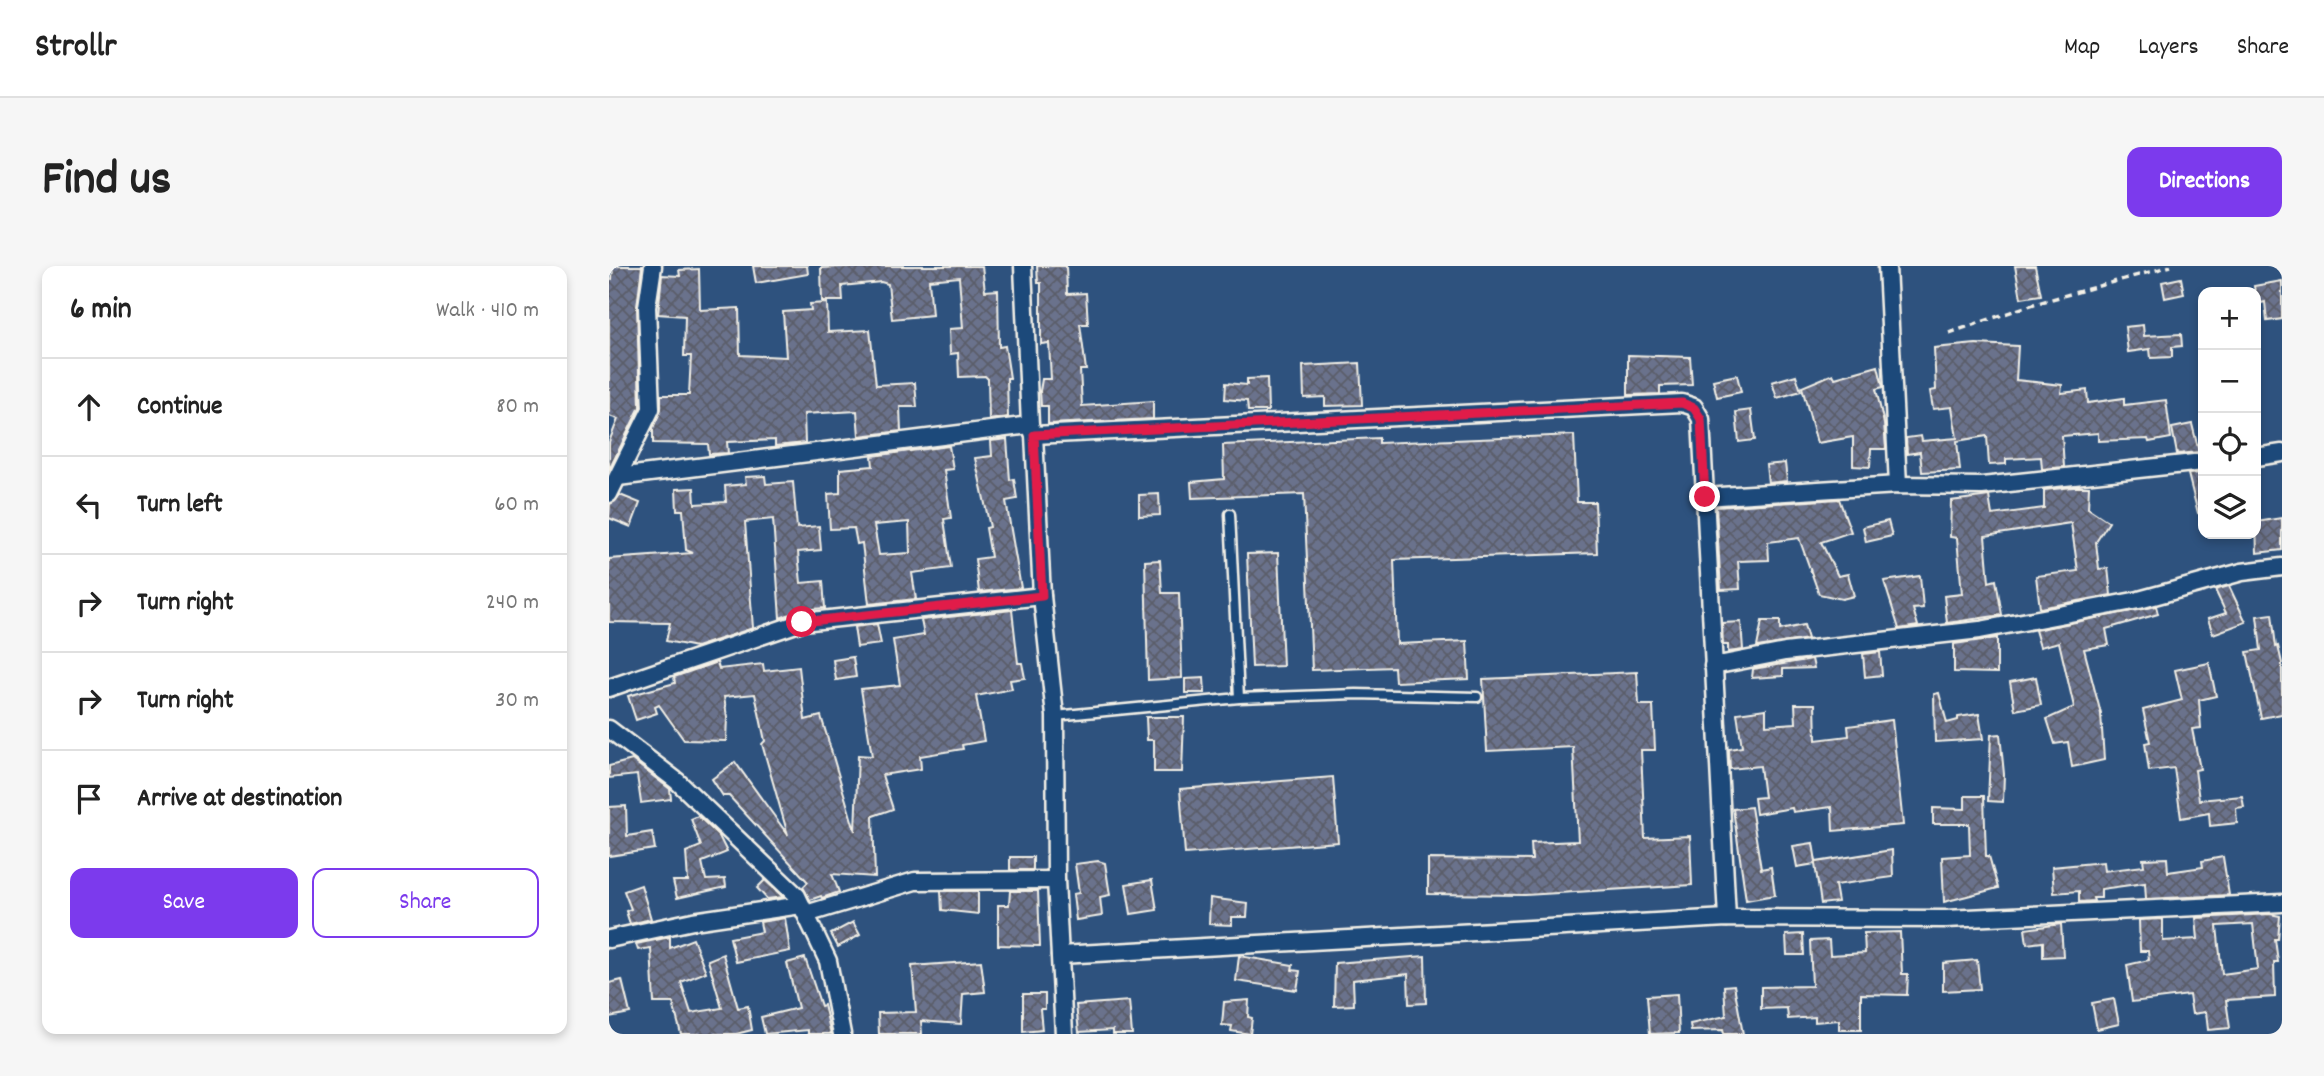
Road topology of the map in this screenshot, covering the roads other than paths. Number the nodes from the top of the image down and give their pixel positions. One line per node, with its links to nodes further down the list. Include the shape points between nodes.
1 (653, 266): 8 (street, via 647,307 651,409)
2 (1023, 266): 4 (street)
3 (1887, 266): 9 (street)
4 (1032, 430): 8 (street); 11 (street, via 1682,403 1694,408 1701,419); 14 (street)
5 (2282, 453): 6 (street)
6 (2261, 456)
7 (2198, 463): 9 (street, via 1982,485)
8 (618, 477): 10 (street)
9 (1898, 485): 11 (street)
10 (609, 494)
11 (1705, 497): 15 (street)
12 (1230, 514): 18 (lane)
13 (2282, 567): 15 (street, via 1980,630 1785,652)
14 (1042, 596): 16 (street, via 802,622); 19 (street)
15 (1713, 666): 24 (street)
16 (609, 688)
17 (1476, 697): 18 (lane, via 1356,694)
18 (1239, 698): 19 (lane)
19 (1055, 716): 21 (street)
20 (609, 729): 23 (street, via 677,781 797,897)
21 (1056, 880): 23 (street, via 915,881); 26 (street)
22 (2282, 903): 24 (street, via 1946,919)
23 (803, 909): 25 (street, via 693,921); 27 (street, via 828,961)
24 (1727, 918): 26 (street)
25 (609, 939)
26 (1060, 955): 28 (street)
27 (842, 1034)
28 (1064, 1034)

